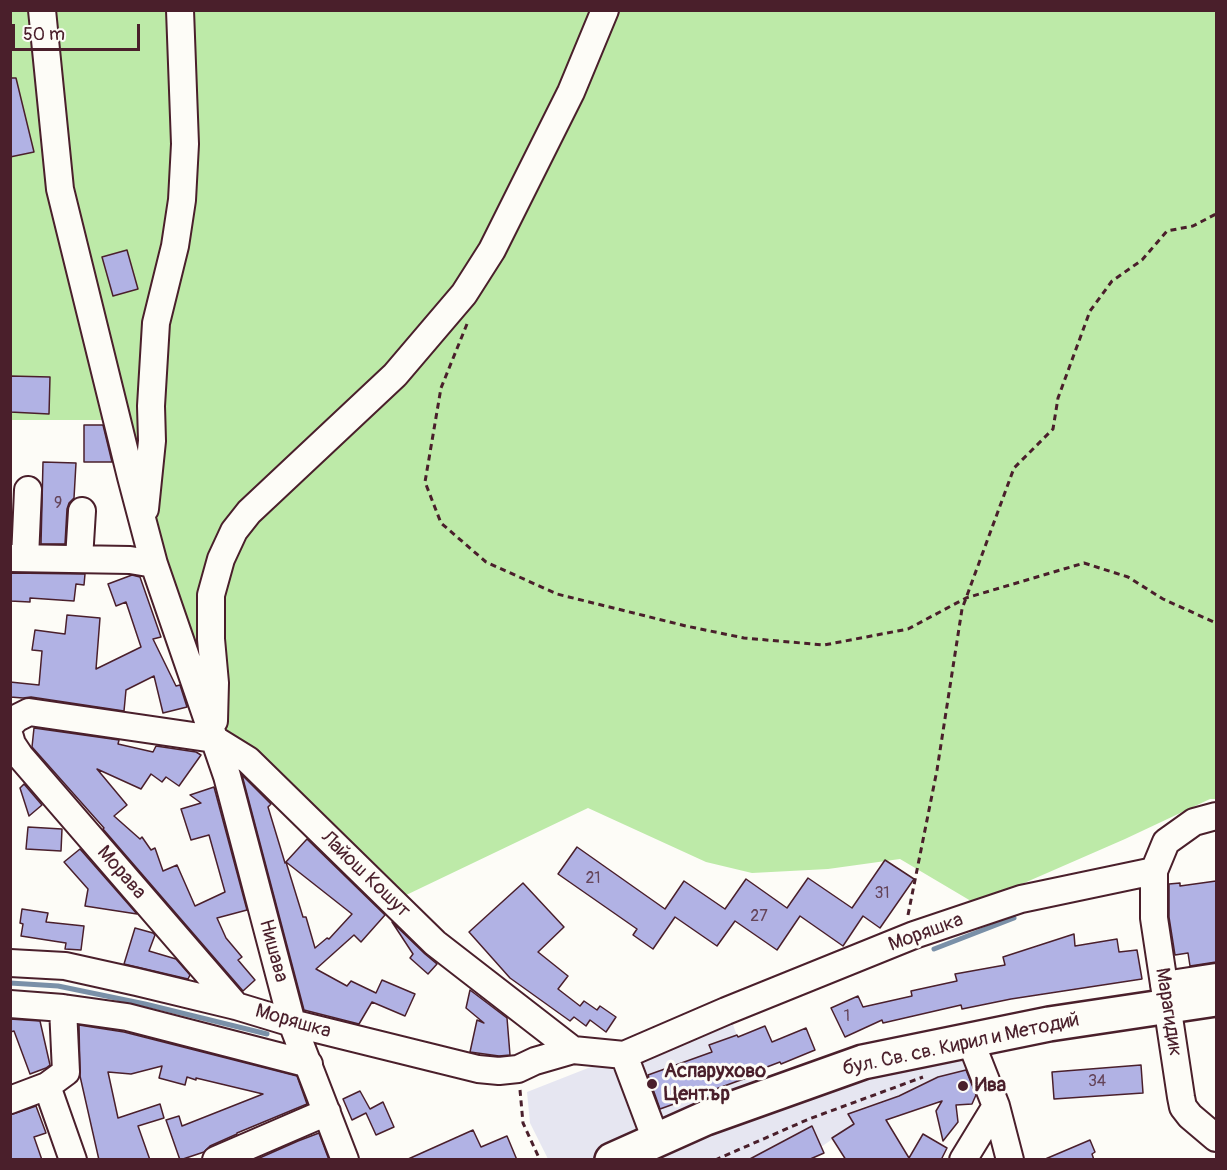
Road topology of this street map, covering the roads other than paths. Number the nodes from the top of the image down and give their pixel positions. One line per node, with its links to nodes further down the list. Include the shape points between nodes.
1 (42, 10): 6 (street, Нишава, via 60,189)
2 (180, 10): 6 (street, via 185,144 182,200 156,323 152,441)
3 (605, 10): 12 (street, via 571,92 492,250 464,294 395,375 249,512 234,531 211,595)
4 (22, 504): 7 (street)
5 (82, 511): 8 (street)
6 (143, 524): 9 (street, Нишава)
7 (18, 558): 8 (street)
8 (79, 559): 9 (street)
9 (154, 564): 12 (street, Нишава)
10 (10, 725): 12 (street, Лайош Кошут, via 29,712)
11 (10, 737): 20 (street, Морава, via 20,756)
12 (214, 739): 22 (street, Нишава); 24 (street, Лайош Кошут, via 248,760 435,943)
13 (1216, 816): 14 (street, via 1194,822 1166,842)
14 (1154, 871): 17 (street, Марагидик, via 1154,918); 25 (street, Моряшка, via 1021,899 903,940)
15 (10, 963): 20 (street, Моряшка, via 65,966)
16 (1216, 977): 17 (street)
17 (1166, 996): 18 (main road, бул. Св. св. Кирил и Методий); 23 (main road, бул. Св. св. Кирил и Методий); 31 (street, Марагидик, via 1183,1107)
18 (1216, 999)
19 (10, 1004): 21 (street, Моряшка)
20 (236, 1006): 22 (street, Моряшка)
21 (63, 1008): 26 (street, Моряшка, via 127,1017); 27 (street, via 66,1072)
22 (292, 1023): 24 (street, Моряшка, via 478,1069 518,1069); 26 (street, Нишава)
23 (970, 1040): 29 (street); 32 (main road, бул. Св. св. Кирил и Методий, via 863,1062 706,1118)
24 (573, 1050): 25 (street)
25 (624, 1055): 32 (street)
26 (309, 1064): 30 (street, Нишава)
27 (47, 1086): 28 (street); 33 (street)
28 (10, 1100)
29 (996, 1106): 36 (street); 37 (street)
30 (327, 1113): 34 (street); 35 (street, Нишава)
31 (1213, 1132)
32 (639, 1151)
33 (73, 1160)
34 (216, 1160)
35 (345, 1160)
36 (963, 1160)
37 (1010, 1160)

